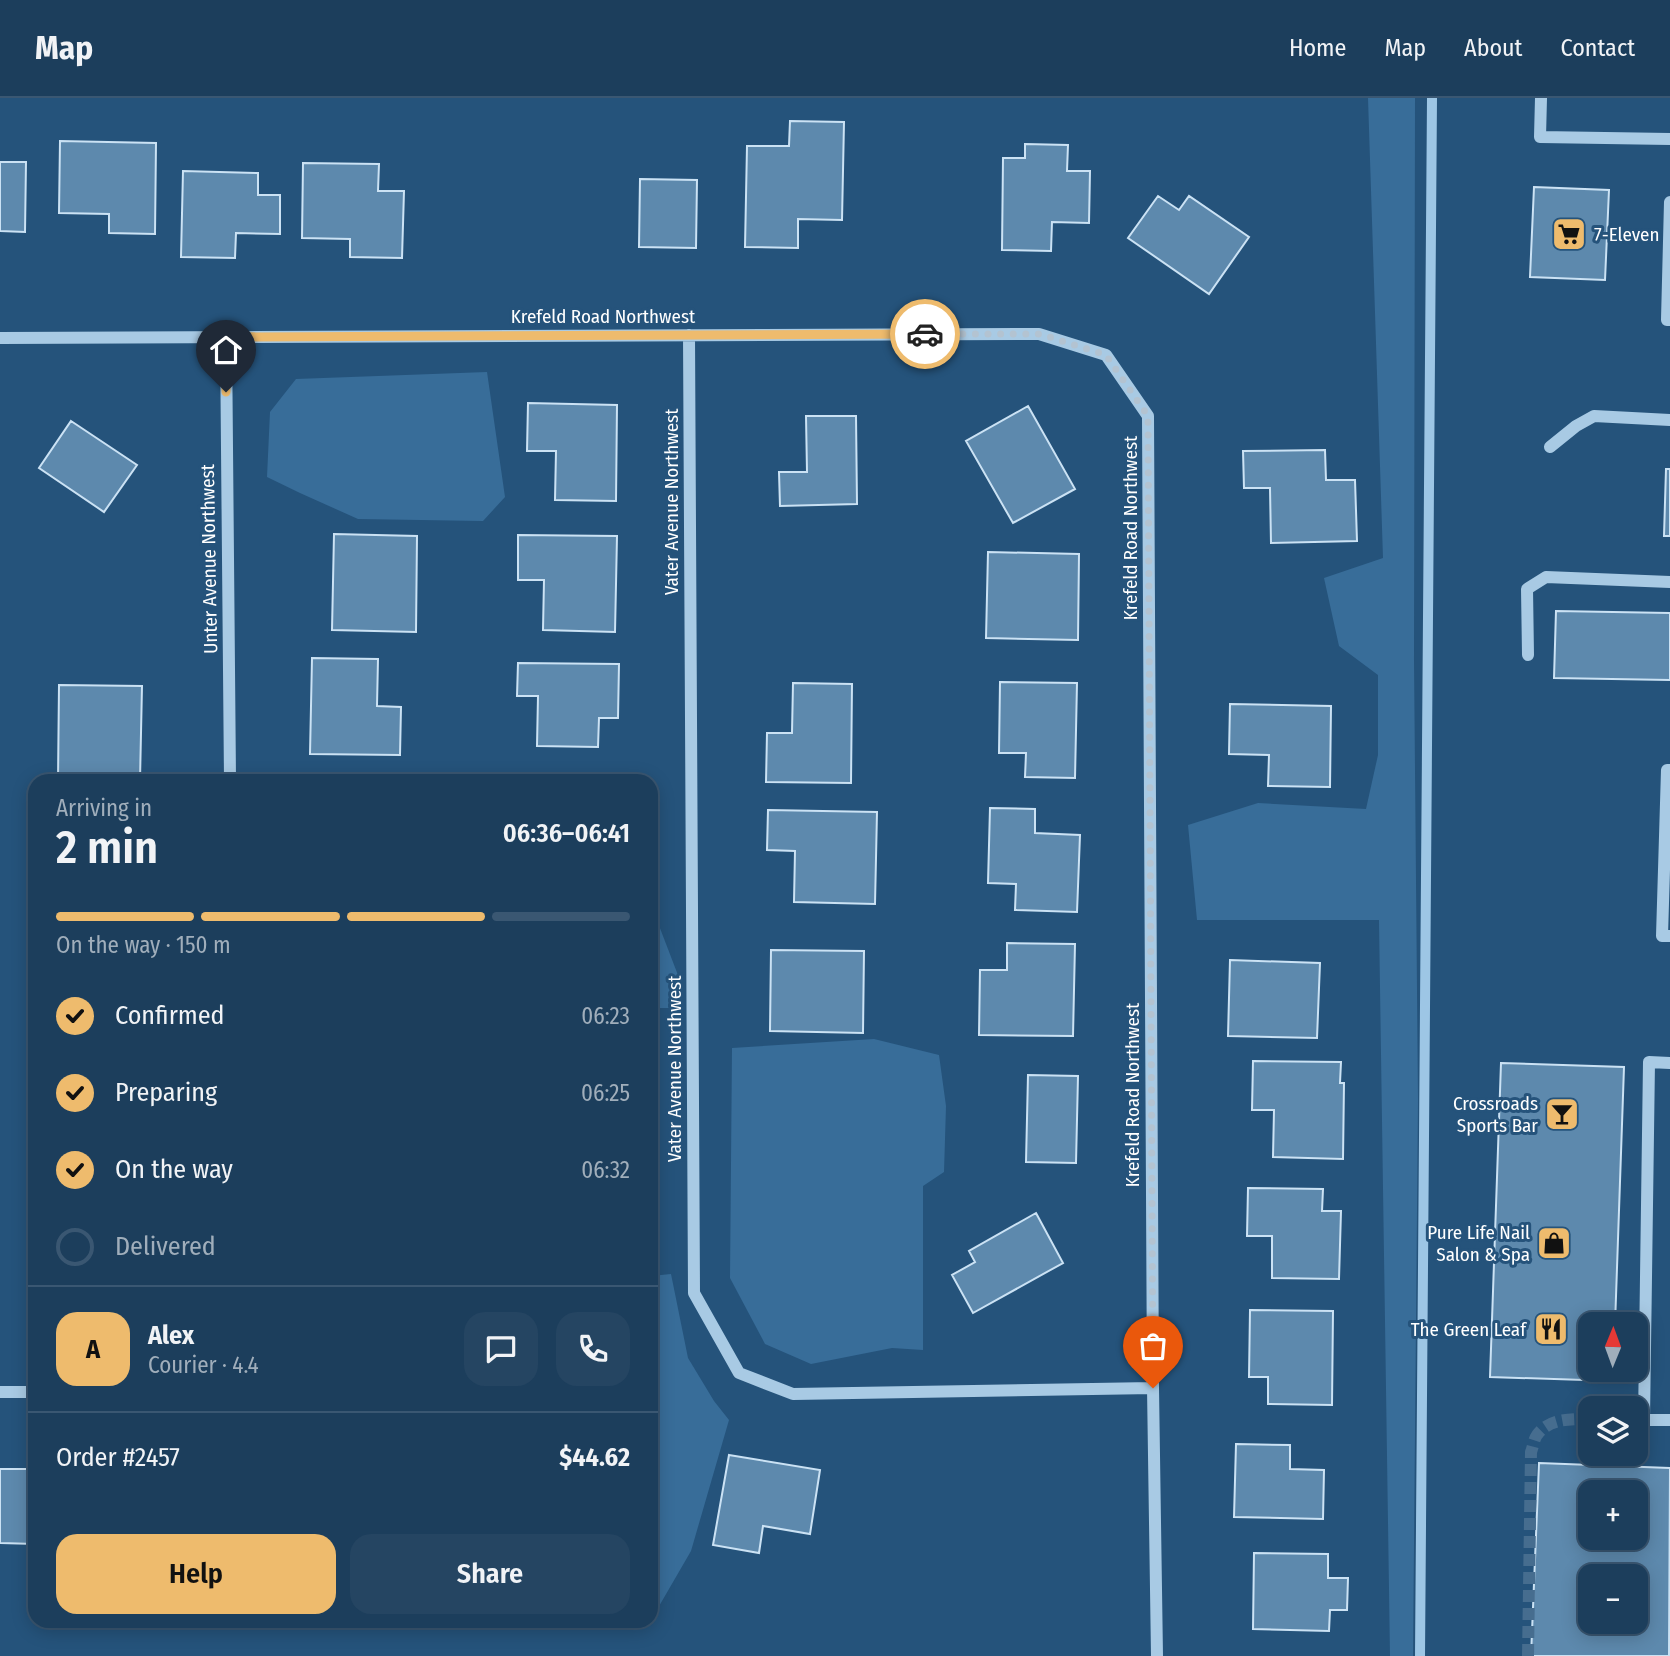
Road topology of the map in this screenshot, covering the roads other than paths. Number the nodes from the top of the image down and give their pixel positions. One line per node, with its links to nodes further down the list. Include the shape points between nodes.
1 (1541, 98): 2 (street, via 1540,137)
2 (1670, 139)
3 (1670, 202): 4 (street)
4 (1670, 320)
5 (689, 335): 6 (street, Krefeld Road Northwest); 16 (street, Krefeld Road Northwest, via 1040,334 1106,355 1148,416); 16 (street, Vater Avenue Northwest, via 694,1293 738,1373 793,1394)
6 (226, 337): 7 (street, Krefeld Road Northwest); 13 (street, Unter Avenue Northwest)
7 (0, 338)
8 (1670, 420): 9 (street, via 1594,416)
9 (1550, 447)
10 (1670, 582): 11 (street, via 1546,577 1527,589)
11 (1528, 655)
12 (1670, 770): 14 (street, via 1662,936)
13 (230, 774)
14 (1670, 936)
15 (1670, 1063): 19 (street, via 1649,1062 1644,1420)
16 (1153, 1388): 20 (street, Krefeld Road Northwest)
17 (0, 1392): 18 (street)
18 (28, 1392)
19 (1670, 1420)
20 (1157, 1656)

